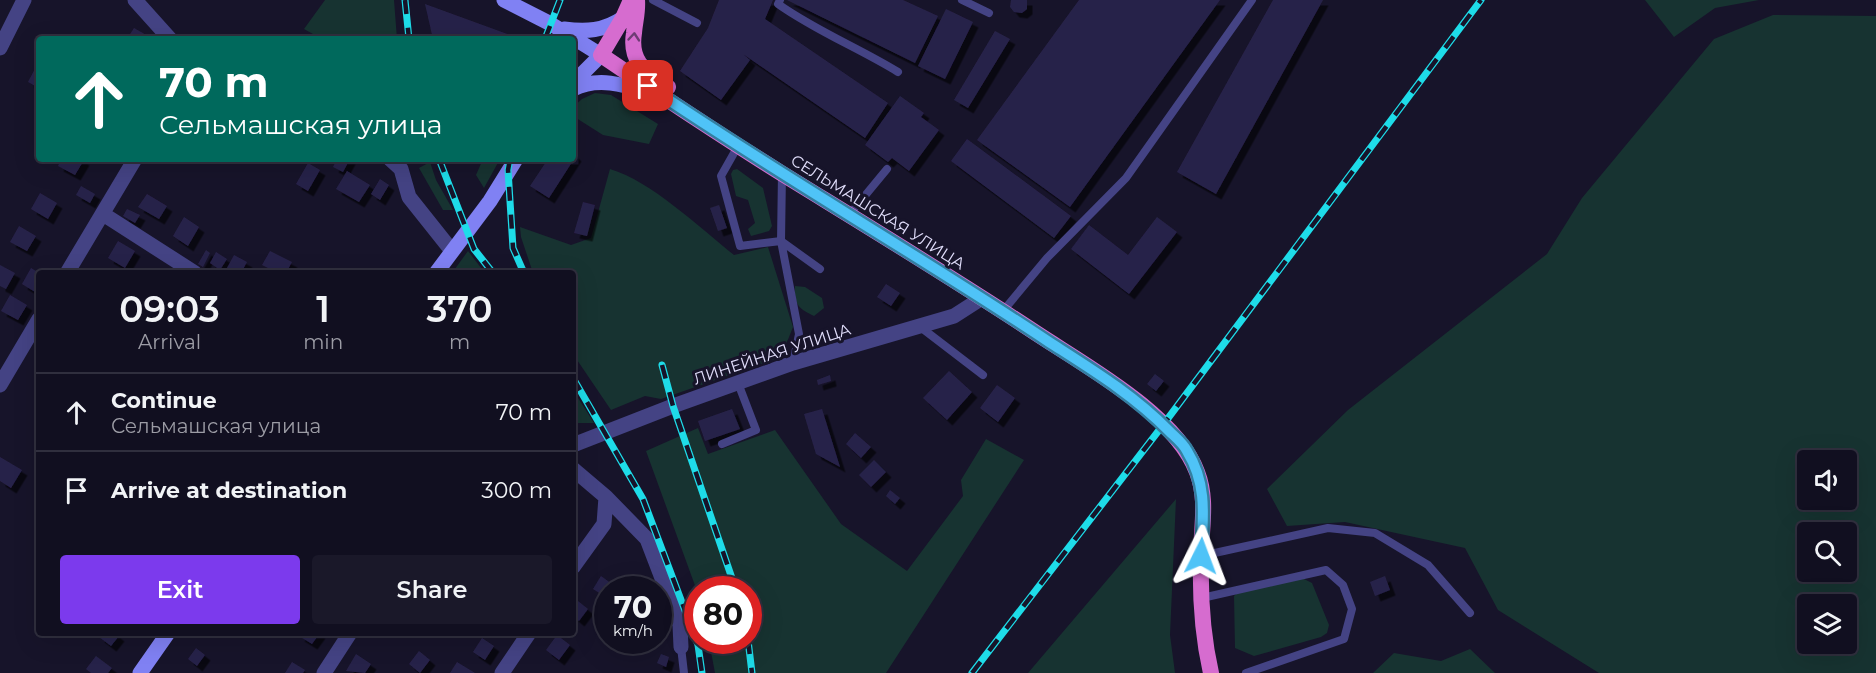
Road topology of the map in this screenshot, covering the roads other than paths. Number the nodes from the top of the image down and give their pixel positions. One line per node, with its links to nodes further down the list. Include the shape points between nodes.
1 (24, 0): 16 (street)
2 (135, 0): 14 (street)
3 (504, 0): 13 (main road, СЕЛЬМАШСКАЯ УЛИЦА)
4 (632, 0): 11 (highway)
5 (637, 0): 22 (highway, one-way to 5, via 679,95 637,63 632,41)
6 (653, 0): 12 (lane)
7 (780, 0): 18 (lane, via 778,4 806,24)
8 (962, 0): 10 (lane)
9 (1252, 0): 38 (lane, via 1126,178 1047,258)
10 (989, 13)
11 (623, 18): 13 (main road, via 591,31); 17 (highway)
12 (697, 23)
13 (559, 34)
14 (167, 36)
15 (576, 42): 17 (main road, СЕЛЬМАШСКАЯ УЛИЦА)
16 (0, 48)
17 (601, 55): 19 (main road); 21 (highway, СЕЛЬМАШСКАЯ УЛИЦА)
18 (898, 72)
19 (576, 80)
20 (576, 87): 21 (main road, via 608,82)
21 (664, 97): 22 (highway, СЕЛЬМАШСКАЯ УЛИЦА)
22 (688, 113): 23 (highway, СЕЛЬМАШСКАЯ УЛИЦА)
23 (738, 146): 28 (highway, СЕЛЬМАШСКАЯ УЛИЦА); 31 (lane, via 721,176 740,246)
24 (133, 162): 29 (street)
25 (393, 162): 32 (street, via 400,170 409,197)
26 (514, 162): 32 (main road)
27 (887, 169): 30 (lane)
28 (782, 173): 30 (highway, СЕЛЬМАШСКАЯ УЛИЦА); 31 (lane)
29 (103, 214): 34 (street); 35 (street)
30 (849, 215): 37 (highway, СЕЛЬМАШСКАЯ УЛИЦА)
31 (781, 241): 33 (lane); 41 (lane, via 799,334)
32 (452, 251): 36 (main road)
33 (820, 269)
34 (69, 270)
35 (190, 270)
36 (438, 270)
37 (982, 298): 38 (highway, СЕЛЬМАШСКАЯ УЛИЦА); 40 (street, ЛИНЕЙНАЯ УЛИЦА, via 954,316)
38 (1003, 311): 49 (highway, СЕЛЬМАШСКАЯ УЛИЦА, via 1146,408 1186,449 1198,474 1204,504)
39 (36, 325): 44 (street)
40 (919, 326): 41 (street, ЛИНЕЙНАЯ УЛИЦА); 42 (lane)
41 (794, 363): 43 (street, ЛИНЕЙНАЯ УЛИЦА)
42 (983, 375)
43 (738, 383): 45 (street, ЛИНЕЙНАЯ УЛИЦА); 46 (lane, via 756,430)
44 (0, 385)
45 (576, 444)
46 (722, 444)
47 (576, 471): 48 (street)
48 (606, 496): 50 (street, via 604,524); 56 (street, via 647,539 680,625)
49 (1201, 556): 51 (highway, СЕЛЬМАШСКАЯ УЛИЦА); 52 (lane, via 1328,528 1375,533 1428,565)
50 (576, 563)
51 (1203, 598): 61 (highway, СЕЛЬМАШСКАЯ УЛИЦА); 62 (lane, via 1326,570 1343,585 1352,609 1344,639)
52 (1470, 613)
53 (166, 636): 57 (main road)
54 (348, 636): 58 (street)
55 (527, 636): 59 (street)
56 (681, 647): 60 (lane)
57 (140, 673)
58 (324, 673)
59 (502, 673)
60 (684, 673)
61 (1211, 673)
62 (1246, 673)

